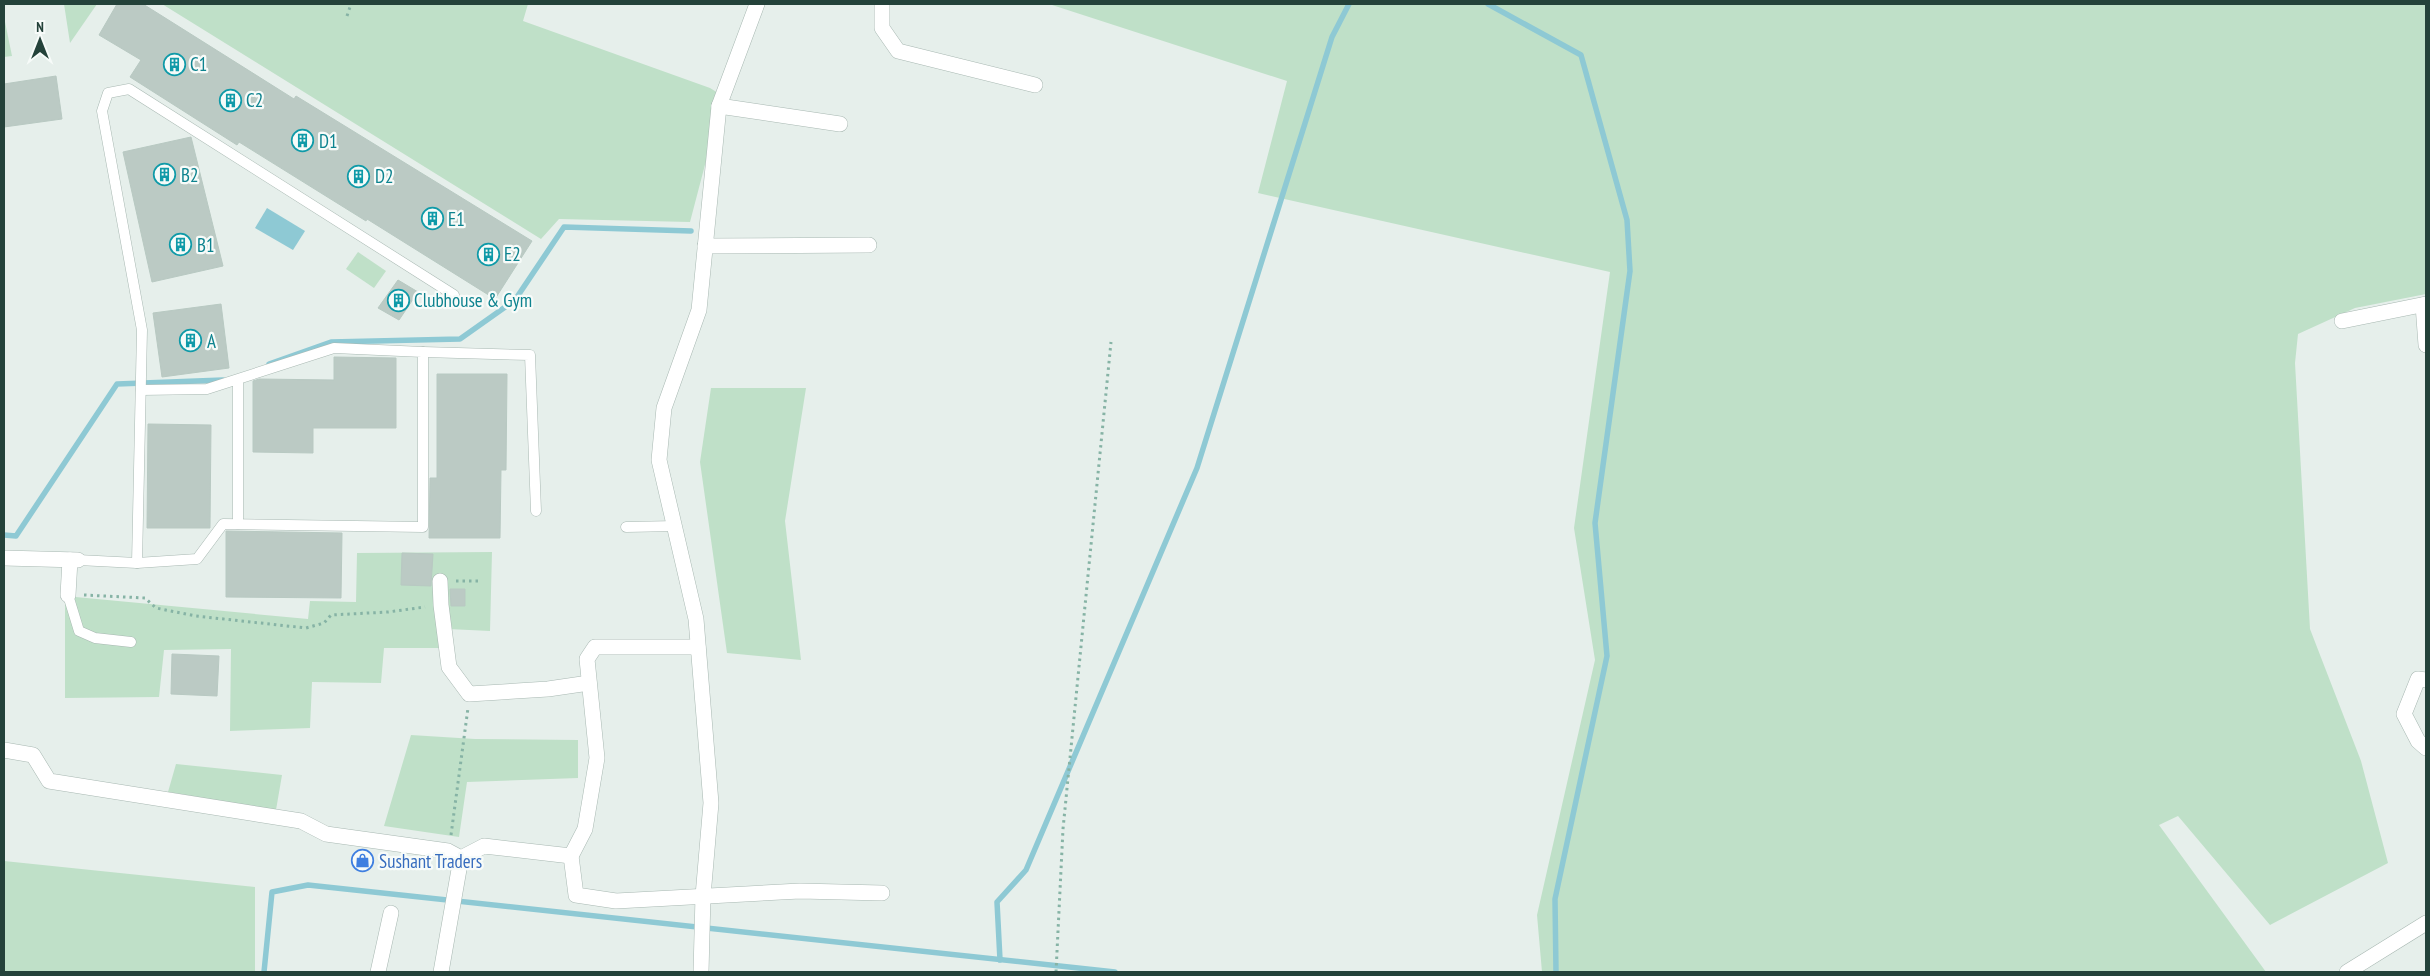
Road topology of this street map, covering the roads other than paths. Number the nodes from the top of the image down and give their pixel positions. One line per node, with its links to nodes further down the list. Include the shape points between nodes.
1 (757, 4): 4 (street)
2 (882, 4): 3 (street, via 882,28 898,51)
3 (1036, 85)
4 (719, 106): 5 (street); 7 (street)
5 (840, 124)
6 (869, 244): 7 (street)
7 (705, 246): 17 (street, via 699,310 664,408 659,460)
8 (454, 295): 14 (lane, via 128,89 108,93 102,111 142,330)
9 (2424, 304): 10 (street); 11 (street)
10 (2342, 321)
11 (2426, 345)
12 (422, 352): 13 (lane, via 334,348); 15 (lane, via 530,355); 16 (lane, via 423,527)
13 (238, 380): 14 (lane, via 207,389); 16 (lane)
14 (141, 390): 21 (lane)
15 (536, 511)
16 (238, 524): 21 (lane, via 223,524 197,560)
17 (676, 526): 18 (lane); 25 (street, via 696,619)
18 (626, 527)
19 (4, 558): 20 (street)
20 (74, 560): 21 (lane); 23 (street)
21 (137, 563)
22 (440, 581): 27 (street, via 449,667 469,694)
23 (68, 595): 24 (lane, via 79,631 95,638)
24 (130, 642)
25 (698, 647): 27 (street, via 595,647 587,659); 33 (street, via 711,803)
26 (2426, 680): 28 (street, via 2418,679 2404,714 2418,741)
27 (589, 683): 31 (street, via 597,758 585,828)
28 (2426, 748)
29 (4, 750): 30 (street, via 33,755 49,781 301,821 326,834)
30 (454, 855): 31 (street, via 484,846); 37 (street)
31 (571, 856): 33 (street, via 576,895 616,901)
32 (882, 893): 33 (street, via 800,891)
33 (703, 896): 38 (street)
34 (391, 913): 36 (street)
35 (2426, 923): 39 (street)
36 (378, 972)
37 (442, 972)
38 (701, 972)
39 (2347, 972)

